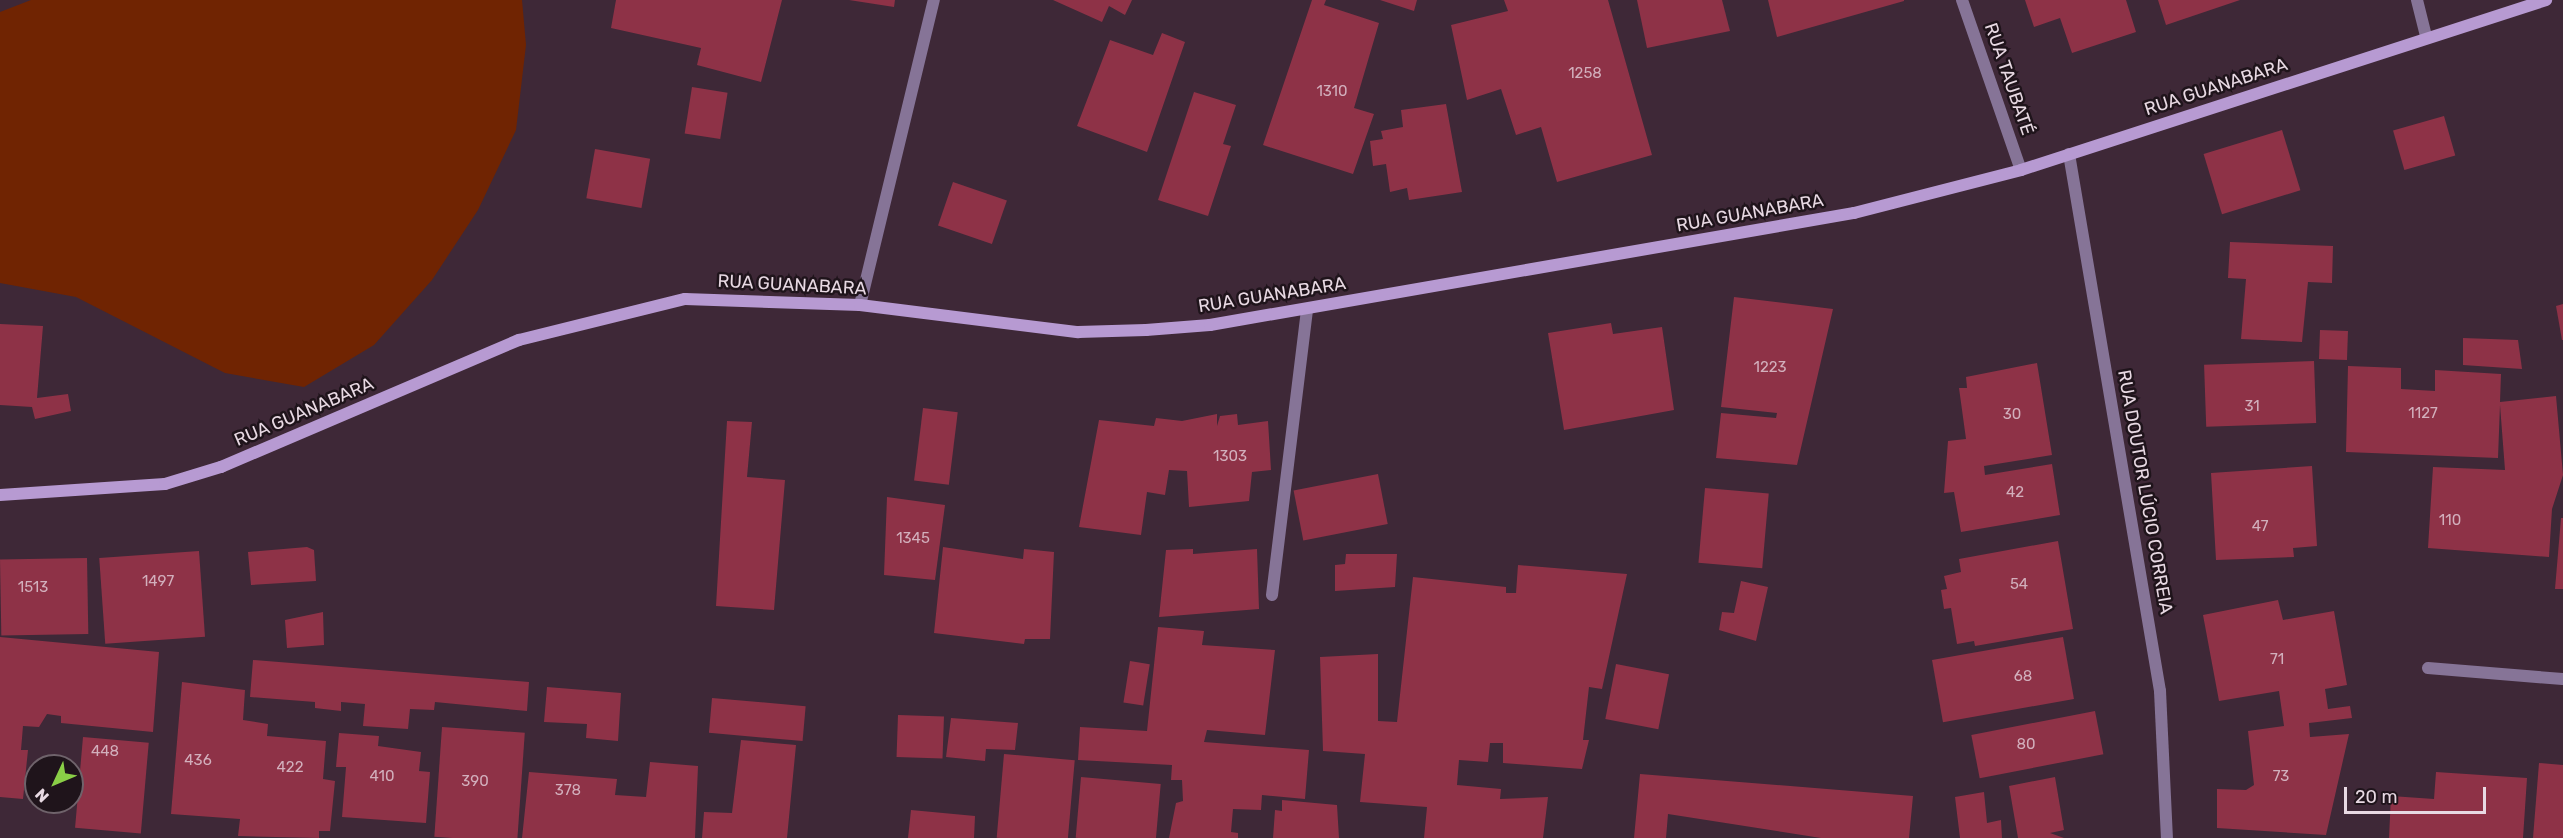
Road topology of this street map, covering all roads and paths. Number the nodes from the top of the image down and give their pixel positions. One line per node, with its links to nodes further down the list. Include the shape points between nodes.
1 (934, 0): 8 (street)
2 (1962, 0): 7 (street, RUA TAUBATÉ)
3 (2417, 0): 5 (street)
4 (2546, 0): 5 (main road, RUA GUANABARA)
5 (2426, 36): 6 (main road, RUA GUANABARA)
6 (2069, 154): 7 (main road, RUA GUANABARA); 14 (street, RUA DOUTOR LÚCIO CORREIA, via 2160,691)
7 (2021, 170): 9 (main road, RUA GUANABARA, via 1854,213)
8 (860, 305): 9 (main road, RUA GUANABARA, via 1078,332 1210,325); 10 (main road, RUA GUANABARA, via 733,297 634,308 519,340 280,443 165,484)
9 (1307, 309): 11 (street)
10 (0, 495)
11 (1272, 595)
12 (2428, 668): 13 (street)
13 (2563, 679)
14 (2167, 838)

